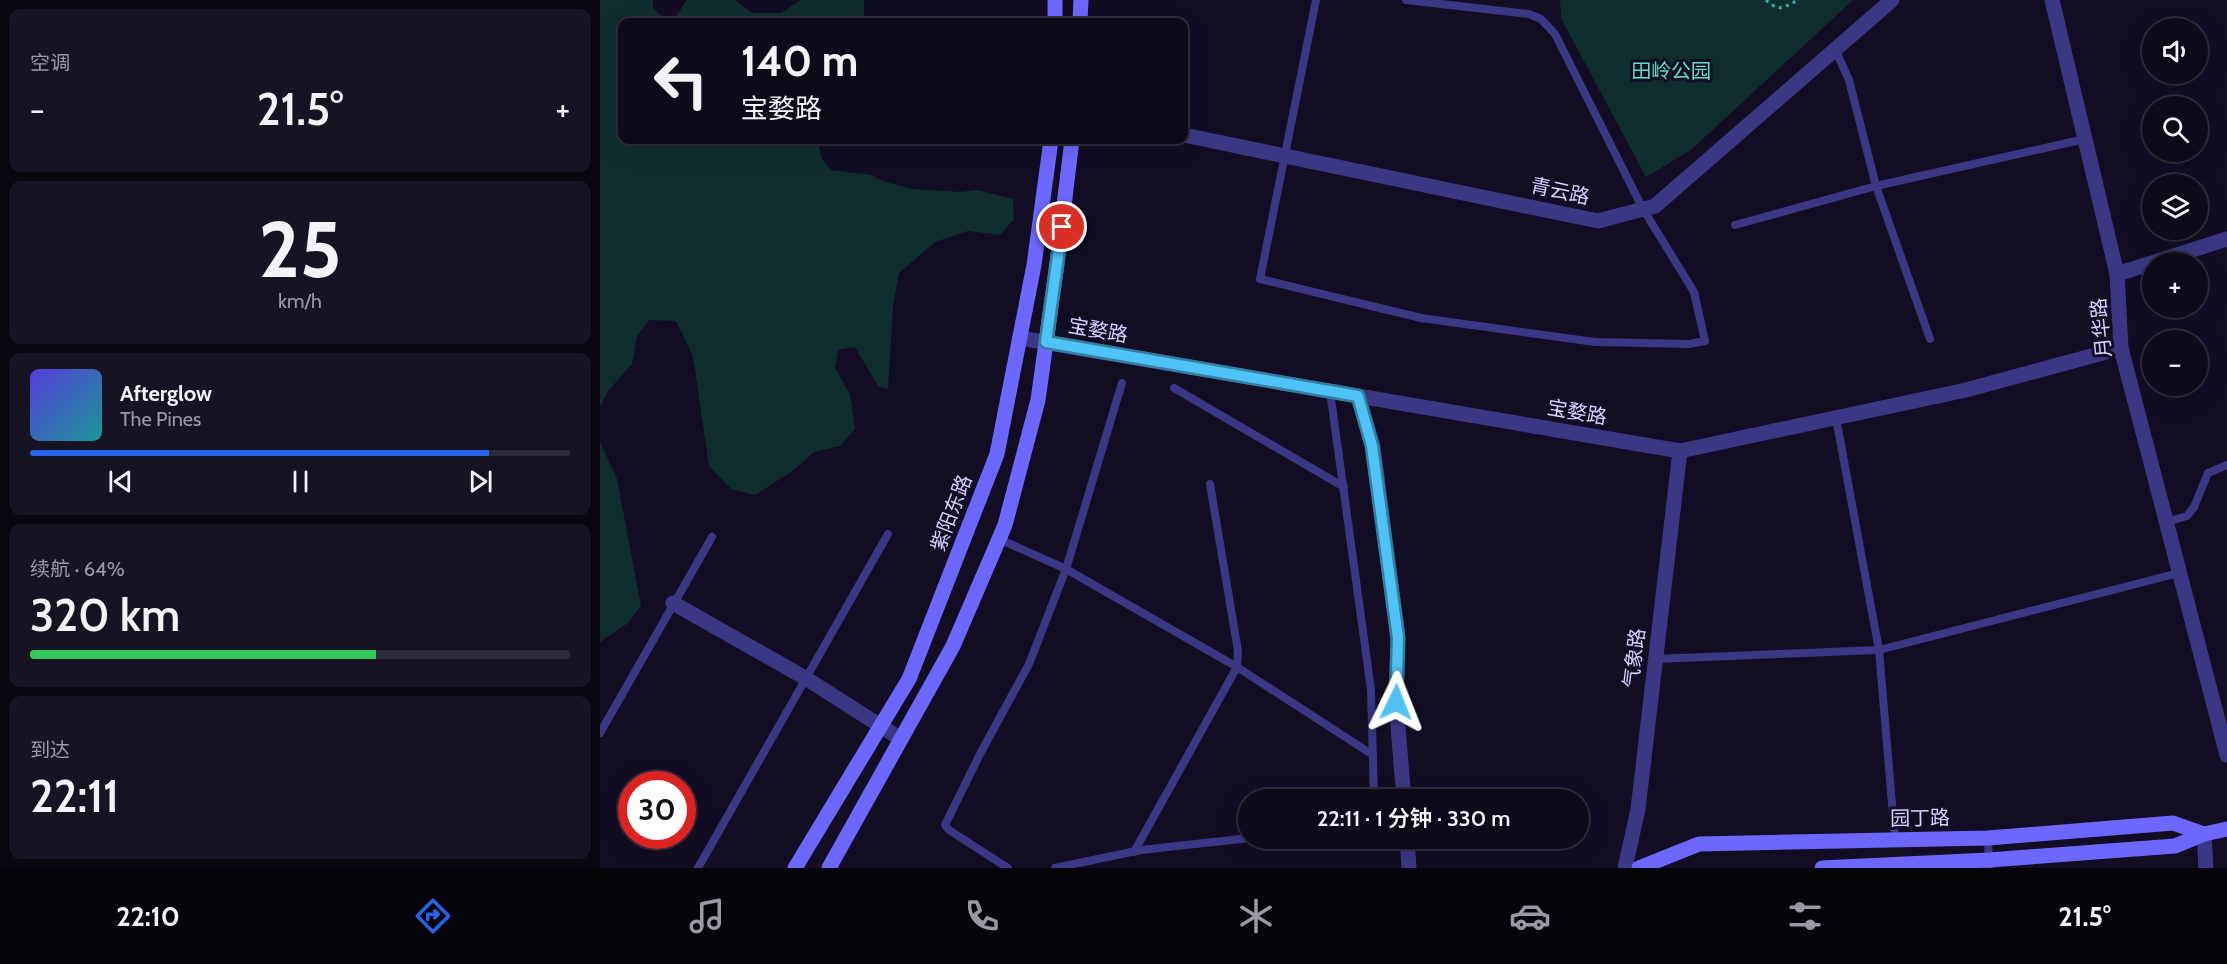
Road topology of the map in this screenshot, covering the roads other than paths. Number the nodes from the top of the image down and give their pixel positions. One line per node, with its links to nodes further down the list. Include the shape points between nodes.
1 (1055, 0): 7 (main road)
2 (1081, 0): 8 (main road)
3 (1316, 0): 14 (lane)
4 (1406, 0): 16 (lane, via 1528,14 1541,19 1555,34)
5 (1892, 0): 9 (street, 青云路)
6 (2052, 0): 11 (street, 月华路)
7 (1055, 18)
8 (1080, 18)
9 (1835, 49): 15 (lane, via 1849,80); 16 (street, 青云路, via 1655,206)
10 (1188, 136): 14 (street, 青云路)
11 (2085, 139): 15 (lane); 19 (street, 月华路)
12 (1050, 144): 20 (main road, 紫阳东路)
13 (1071, 144): 22 (main road)
14 (1284, 156): 16 (street, 青云路, via 1598,221); 16 (lane, via 1260,279 1421,318 1607,342 1705,341 1694,292)
15 (1876, 186): 17 (lane); 21 (lane)
16 (1643, 209)
17 (1735, 225)
18 (2227, 239): 19 (street)
19 (2117, 274): 23 (street, 月华路)
20 (1020, 338): 22 (street, 宝婺路); 44 (main road, 紫阳东路, via 997,454 909,679)
21 (1930, 339)
22 (1046, 342): 26 (street, 宝婺路); 36 (main road, via 1038,400)
23 (2121, 348): 28 (street, 宝婺路, via 1966,390); 33 (street, 月华路)
24 (1122, 383): 37 (lane)
25 (1174, 388): 32 (lane)
26 (1330, 391): 27 (street, 宝婺路); 32 (lane)
27 (1358, 396): 29 (street, 宝婺路); 50 (street, via 1372,446 1398,638 1396,702)
28 (1836, 418): 29 (street, 宝婺路); 40 (lane)
29 (1680, 451): 41 (street, 气象路)
30 (2227, 465): 33 (lane, via 2208,473 2187,516)
31 (1210, 484): 42 (lane, via 1238,651)
32 (1344, 487): 47 (lane, via 1371,690)
33 (2166, 522): 38 (street, 月华路)
34 (888, 534): 43 (lane)
35 (712, 537): 39 (lane)
36 (999, 539): 37 (lane); 46 (main road, via 953,646)
37 (1066, 569): 42 (lane); 62 (lane, via 1029,664 945,825)
38 (2179, 573): 40 (lane); 48 (street, 月华路)
39 (673, 603): 43 (street); 45 (lane)
40 (1879, 650): 41 (lane); 55 (lane)
41 (1655, 659): 65 (street, 气象路, via 1638,809)
42 (1237, 667): 47 (lane); 57 (lane)
43 (807, 679): 44 (street); 59 (lane)
44 (881, 726): 46 (street); 60 (main road, 紫阳东路)
45 (600, 733)
46 (901, 739): 61 (main road)
47 (1372, 755): 49 (lane)
48 (2227, 755)
49 (1374, 789)
50 (1403, 789)
51 (2227, 829): 52 (main road)
52 (2204, 834): 53 (main road, 园丁路, via 2173,823); 58 (main road, via 2175,846); 68 (street)
53 (1988, 838): 55 (main road, 园丁路); 58 (lane)
54 (1238, 839): 57 (lane)
55 (1895, 839): 66 (main road, 园丁路, via 1699,844)
56 (1408, 849): 64 (street)
57 (1134, 852): 63 (lane)
58 (1989, 864): 67 (main road)
59 (698, 868)
60 (795, 868)
61 (829, 868)
62 (1008, 868)
63 (1055, 868)
64 (1409, 868)
65 (1625, 868)
66 (1639, 868)
67 (1822, 868)
68 (2206, 868)

